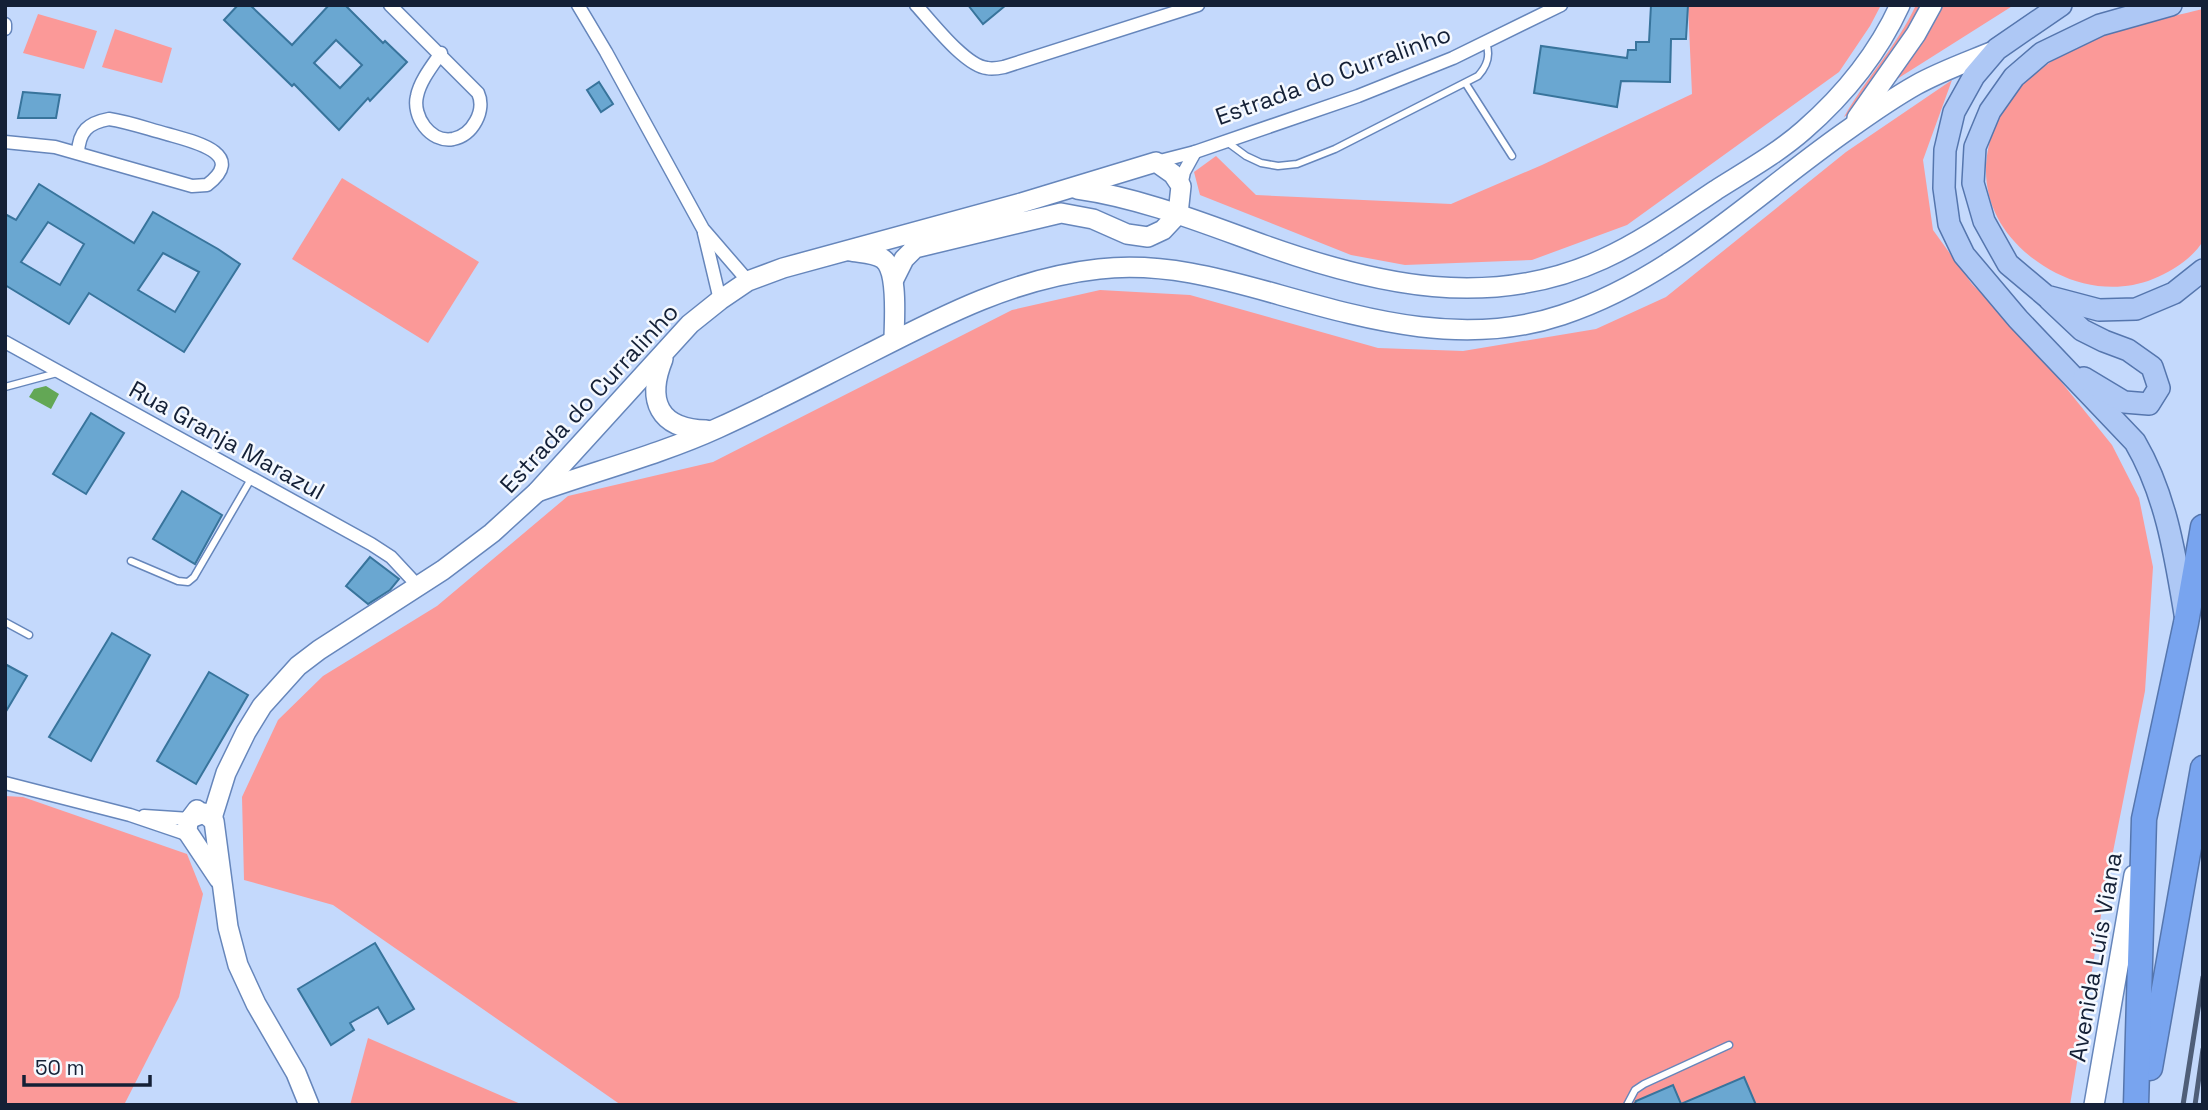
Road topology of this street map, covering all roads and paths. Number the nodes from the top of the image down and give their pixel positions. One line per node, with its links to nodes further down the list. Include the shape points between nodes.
1 (390, 5): 13 (street)
2 (578, 5): 25 (street)
3 (916, 5): 10 (street)
4 (1198, 5): 10 (street, via 1004,67 985,68 957,49)
5 (1561, 5): 11 (street, Estrada do Curralinho)
6 (1900, 5): 24 (street, via 1873,53 1803,131 1633,243 1573,271 1471,289 1402,284 1296,256)
7 (1932, 5): 15 (street)
8 (2061, 5): 12 (main road)
9 (2171, 5): 30 (main road, via 2100,25 2042,53 2014,78 1990,111 1975,147 1973,183 1984,221 2008,264)
10 (930, 11)
11 (1486, 43): 14 (lane, via 1485,69); 16 (street, Estrada do Curralinho, via 1359,96)
12 (1997, 49): 15 (street, via 1917,84); 35 (main road, via 1974,76 1954,113 1945,150 1949,224 1964,255)
13 (440, 53): 13 (street, via 423,80 416,110 431,132 455,139 475,122 481,100)
14 (1466, 84): 16 (lane, via 1297,164 1261,163); 20 (lane)
15 (1850, 127): 32 (street, via 1730,222 1664,267 1595,303 1534,322 1464,330 1409,327 1202,274 1123,267 1033,281 959,308)
16 (1226, 141): 18 (street, Estrada do Curralinho)
17 (5, 142): 19 (street)
18 (1195, 152): 21 (street, Estrada do Curralinho); 22 (street)
19 (78, 153): 19 (street, via 192,186 207,186 222,166 218,154 204,145 109,119 84,128)
20 (1512, 156)
21 (1156, 162): 22 (street); 23 (street, Estrada do Curralinho)
22 (1181, 186): 24 (street)
23 (1069, 188): 24 (street, via 1107,193); 26 (street, Estrada do Curralinho)
24 (1178, 214): 28 (street, via 1163,230 1148,237 1061,214 915,248)
25 (703, 229): 29 (street); 31 (street)
26 (845, 250): 28 (street, via 883,259); 29 (street, Estrada do Curralinho)
27 (2203, 270): 30 (main road, via 2174,293 2136,309 2099,310)
28 (894, 279): 32 (street)
29 (748, 281): 31 (street, Estrada do Curralinho)
30 (2046, 296): 35 (main road, via 2082,330 2128,350 2152,367 2159,388 2149,404 2124,402)
31 (720, 300): 34 (street, Estrada do Curralinho)
32 (894, 340): 38 (street)
33 (5, 342): 36 (street, Rua Granja Marazul)
34 (667, 348): 38 (street, via 654,391 658,404 675,425); 40 (street, Estrada do Curralinho)
35 (2062, 364): 45 (main road, via 2135,442 2147,462 2164,507)
36 (60, 372): 37 (lane); 39 (street, Rua Granja Marazul)
37 (5, 387)
38 (712, 430): 40 (street)
39 (252, 477): 42 (lane, via 188,582); 43 (street, Rua Granja Marazul, via 391,557)
40 (537, 492): 43 (street, Estrada do Curralinho, via 492,533)
41 (2203, 527): 45 (highway)
42 (131, 561)
43 (418, 586): 48 (street, Estrada do Curralinho, via 298,666 262,706)
44 (5, 622): 46 (lane)
45 (2186, 623): 50 (highway)
46 (29, 635)
47 (2203, 768): 59 (highway)
48 (226, 773): 51 (street, Estrada do Curralinho); 52 (street, Estrada do Curralinho)
49 (5, 783): 52 (street)
50 (2144, 819): 57 (street, Avenida Luís Viana); 58 (highway)
51 (213, 826): 52 (street, via 204,814); 53 (street, Estrada do Curralinho)
52 (190, 827): 53 (street, Estrada do Curralinho)
53 (224, 886): 55 (street, Estrada do Curralinho, via 238,965)
54 (1729, 1045): 56 (lane, via 1644,1084)
55 (309, 1105)
56 (1628, 1105)
57 (2094, 1105)
58 (2136, 1105)
59 (2144, 1105)

